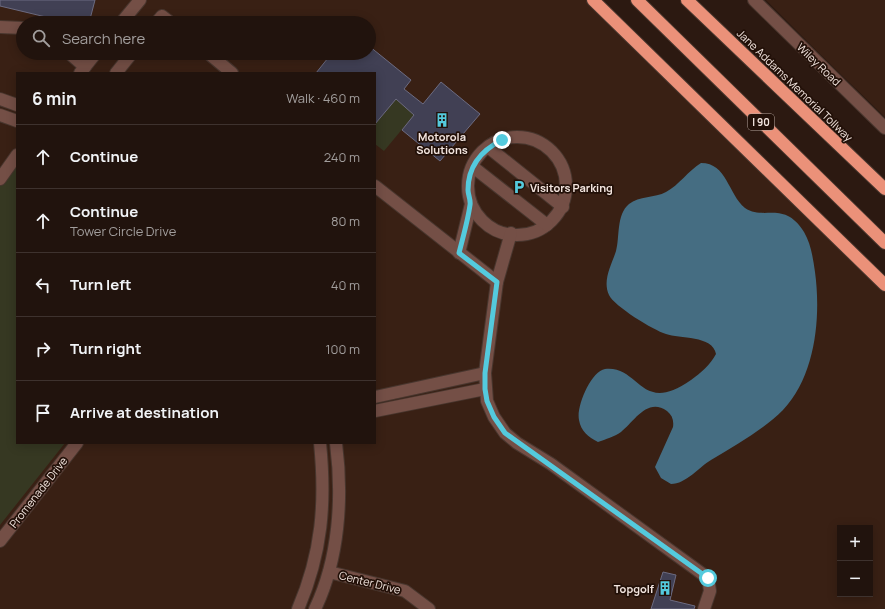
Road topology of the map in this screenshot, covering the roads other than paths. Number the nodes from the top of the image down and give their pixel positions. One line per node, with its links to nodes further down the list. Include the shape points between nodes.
1 (140, 0): 7 (street)
2 (593, 0): 36 (highway)
3 (628, 0): 21 (highway)
4 (637, 0): 21 (highway, I 90)
5 (687, 0): 28 (highway, Jane Addams Memorial Tollway)
6 (754, 0): 22 (street, Wiley Road)
7 (127, 16)
8 (0, 27): 9 (street)
9 (16, 28)
10 (74, 60): 14 (street)
11 (90, 60): 14 (street)
12 (126, 60): 15 (street)
13 (216, 60): 16 (street)
14 (82, 70)
15 (117, 72)
16 (231, 72)
17 (0, 99): 18 (street)
18 (16, 105)
19 (0, 115): 20 (street)
20 (16, 121)
21 (766, 127): 33 (highway, I 90)
22 (885, 128)
23 (488, 147): 25 (street, via 476,159); 30 (street); 30 (street, via 502,140 518,137 534,140 548,148 559,160 566,175 567,192)
24 (16, 155): 26 (street)
25 (473, 167): 29 (street, via 468,190); 31 (street)
26 (0, 178)
27 (376, 187): 34 (street)
28 (885, 190)
29 (471, 204): 32 (street, via 481,220 494,230); 34 (street)
30 (562, 207): 31 (street)
31 (547, 225): 32 (street, via 522,236)
32 (511, 234): 35 (street)
33 (885, 243)
34 (459, 253): 35 (street)
35 (497, 282): 37 (street)
36 (885, 285)
37 (485, 373): 38 (street); 39 (street)
38 (485, 389): 40 (street); 47 (street, via 494,417 505,433 708,578 710,591)
39 (376, 397)
40 (376, 411)
41 (76, 444): 44 (street, Promenade Drive)
42 (320, 444): 48 (street, via 324,477 320,539 310,579)
43 (336, 444): 45 (street, via 339,467 338,506)
44 (0, 542)
45 (329, 572): 46 (street, Center Drive, via 395,587); 49 (street)
46 (411, 595): 50 (street); 51 (street, Center Drive)
47 (705, 608)
48 (298, 609)
49 (315, 609)
50 (414, 609)
51 (429, 609)

